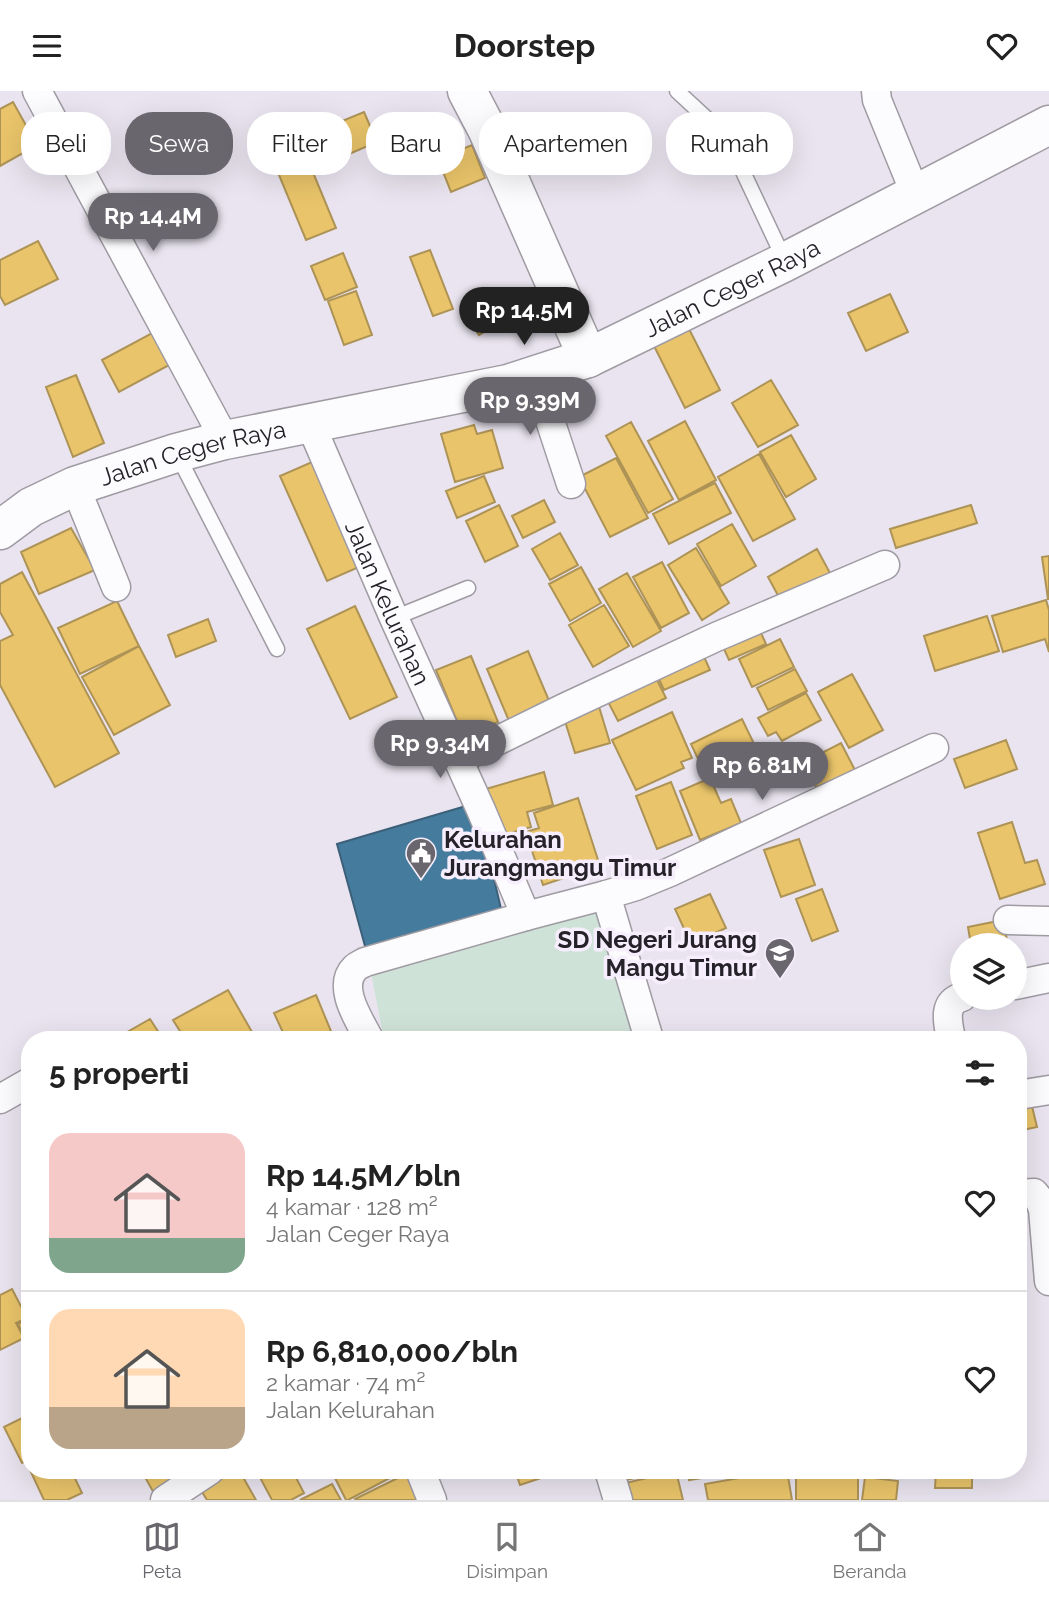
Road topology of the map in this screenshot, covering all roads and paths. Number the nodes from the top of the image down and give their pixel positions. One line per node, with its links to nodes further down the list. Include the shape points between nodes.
1 (37, 91): 11 (street)
2 (467, 91): 8 (main road)
3 (677, 91): 7 (lane, via 729,142)
4 (876, 91): 6 (street)
5 (1049, 125): 6 (main road, Jalan Ceger Raya)
6 (915, 193): 7 (main road, Jalan Ceger Raya)
7 (785, 262): 8 (main road, Jalan Ceger Raya)
8 (587, 358): 9 (main road, Jalan Ceger Raya)
9 (535, 375): 10 (main road, Jalan Ceger Raya); 13 (street)
10 (310, 423): 11 (main road, Jalan Ceger Raya); 19 (street, Jalan Kelurahan)
11 (225, 440): 12 (main road, Jalan Ceger Raya)
12 (176, 453): 14 (main road, Jalan Ceger Raya); 20 (lane)
13 (571, 484)
14 (75, 486): 15 (main road, Jalan Ceger Raya, via 31,507); 17 (street)
15 (0, 530)
16 (885, 565): 22 (street, via 716,637)
17 (116, 587)
18 (468, 588): 19 (lane)
19 (394, 618): 22 (street, Jalan Kelurahan)
20 (277, 649)
21 (934, 748): 23 (street, via 670,872)
22 (458, 760): 24 (street, Jalan Kelurahan)
23 (606, 895): 24 (street); 31 (street)
24 (526, 916): 30 (street, via 355,968 348,981 349,1001)
25 (1008, 920): 26 (street)
26 (1049, 921)
27 (1049, 978): 28 (street)
28 (1027, 983)
29 (950, 1004): 32 (street)
30 (365, 1031)
31 (647, 1031)
32 (950, 1031)
33 (21, 1087): 36 (street)
34 (1049, 1090): 35 (street)
35 (1027, 1094)
36 (0, 1099)
37 (1027, 1193): 38 (street, via 1034,1193 1043,1209)
38 (1049, 1281)
39 (196, 1479): 42 (street)
40 (424, 1479): 43 (street)
41 (612, 1479): 44 (street)
42 (165, 1500)
43 (432, 1500)
44 (618, 1500)

